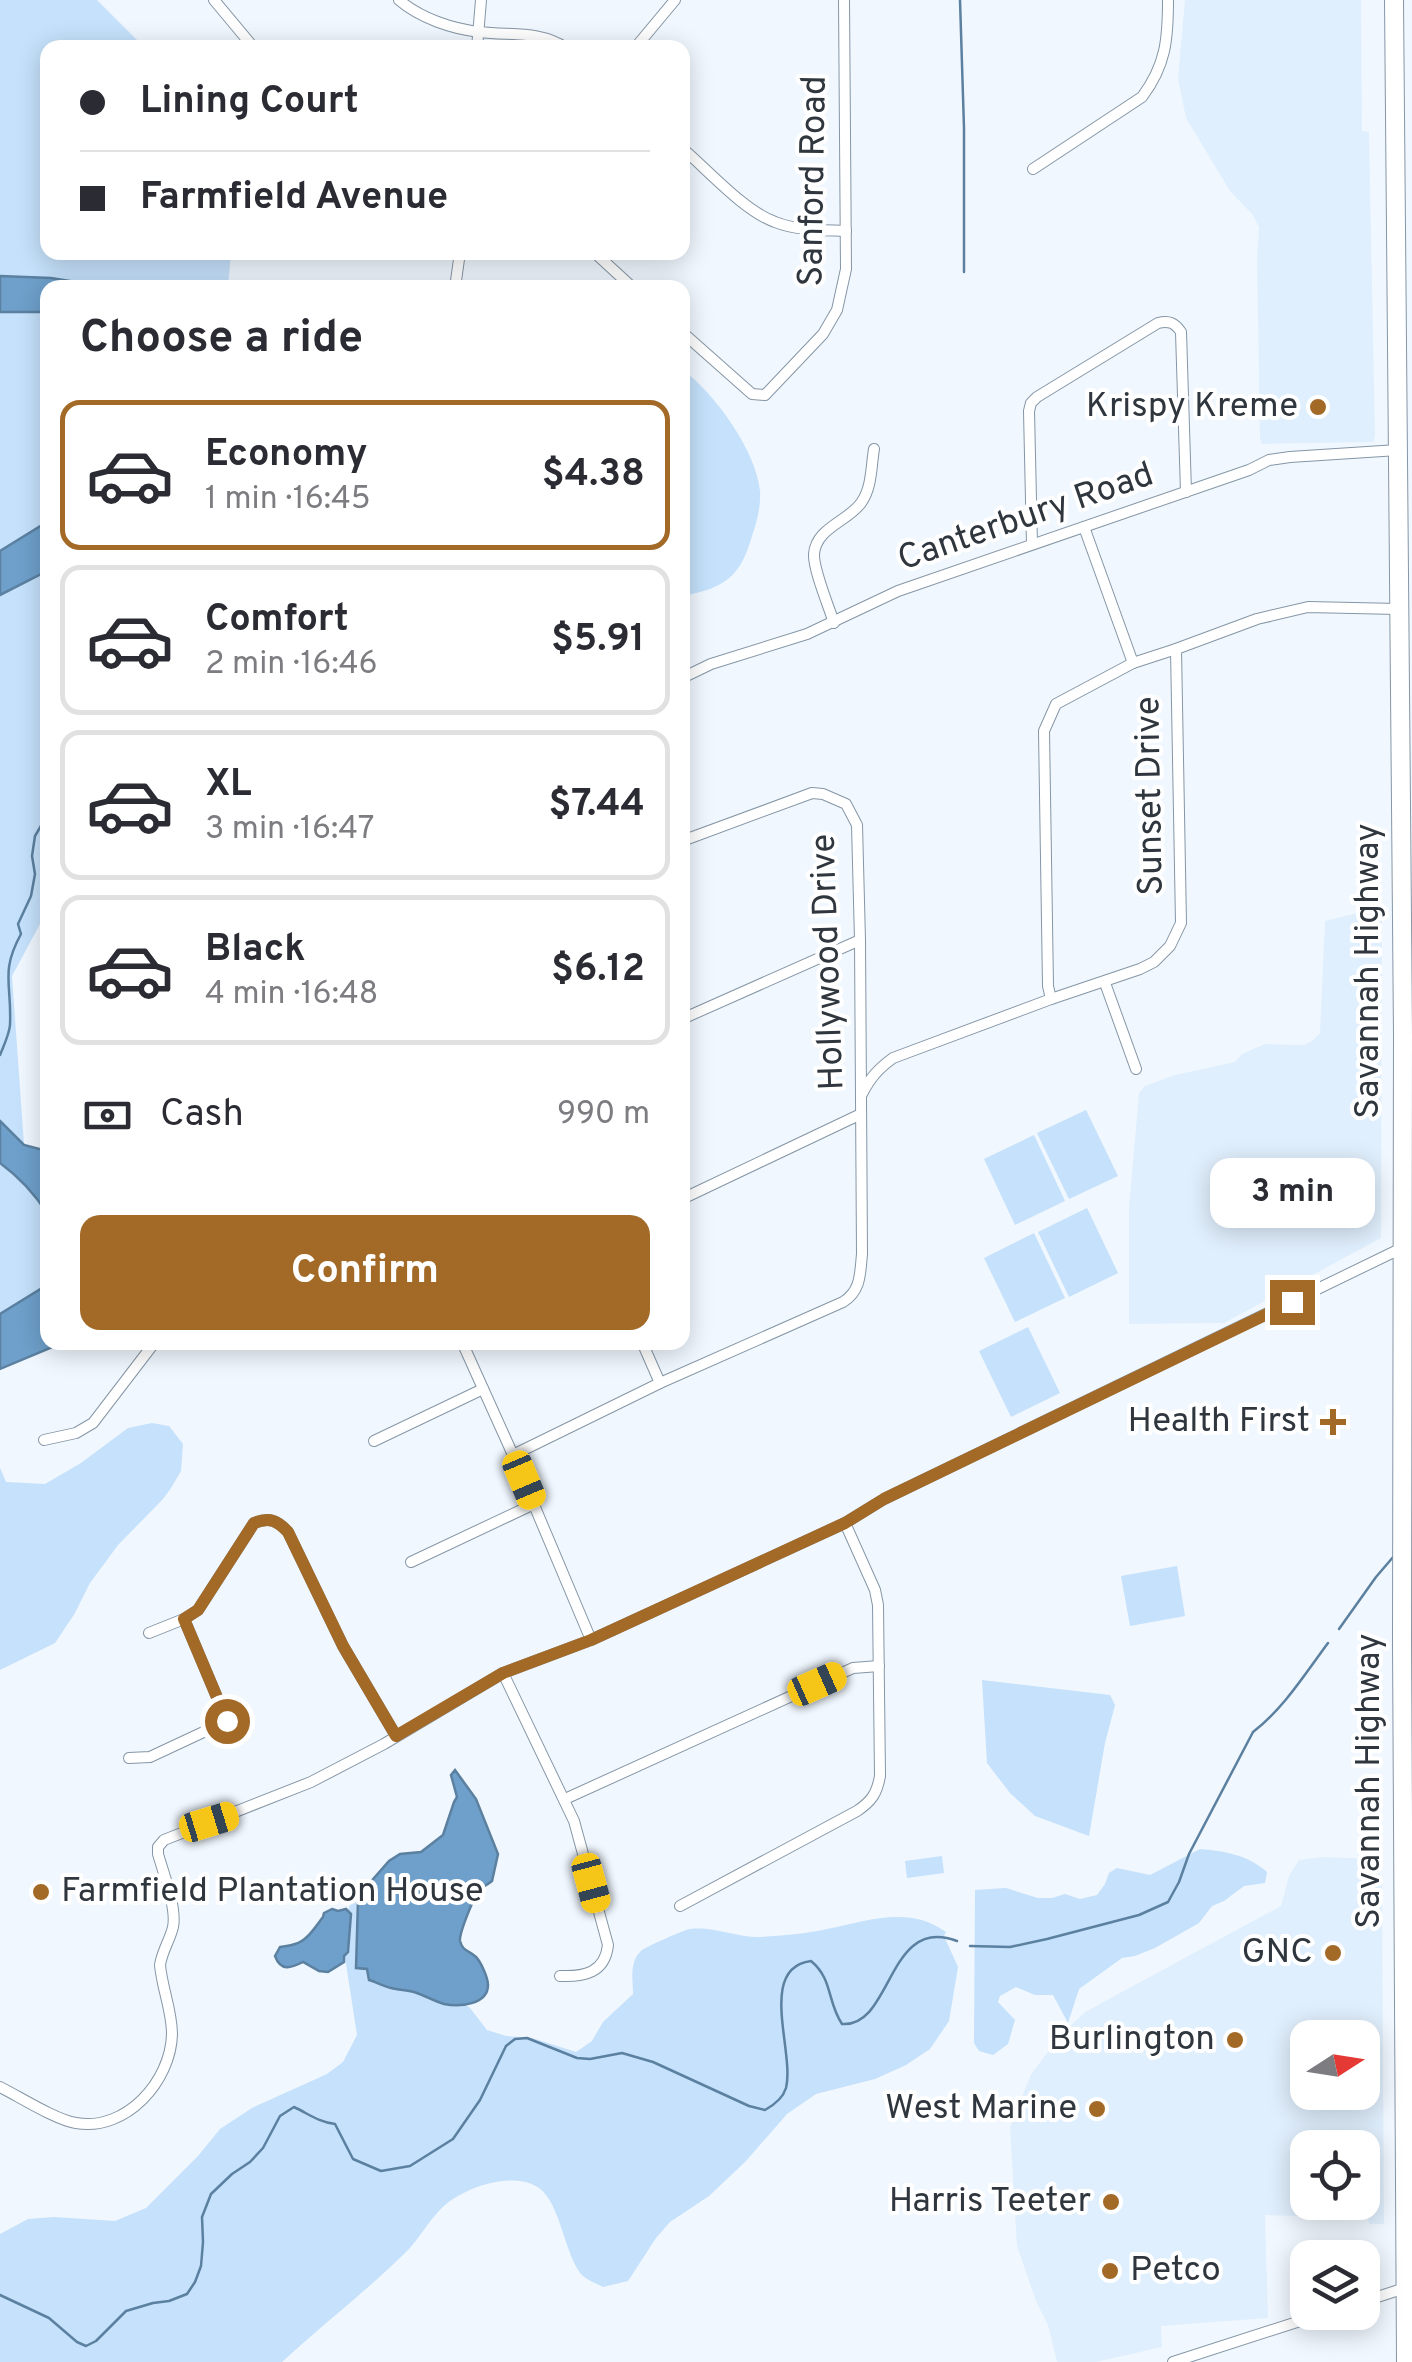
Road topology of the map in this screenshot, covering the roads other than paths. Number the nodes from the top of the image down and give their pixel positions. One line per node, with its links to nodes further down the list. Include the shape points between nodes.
1 (214, 0): 9 (street)
2 (398, 0): 8 (street, via 434,20)
3 (482, 0): 8 (street)
4 (674, 0): 12 (street)
5 (844, 0): 15 (street, Sanford Road)
6 (1168, 0): 14 (street, via 1163,58 1142,96)
7 (1394, 0): 17 (highway, Savannah Highway)
8 (479, 32): 10 (street); 11 (street)
9 (247, 40)
10 (478, 40)
11 (549, 40)
12 (641, 40)
13 (690, 155): 15 (street, via 774,222)
14 (1033, 169)
15 (846, 231): 19 (street, Sanford Road, via 837,310 765,396 752,394)
16 (603, 260): 18 (street)
17 (1404, 278): 20 (highway, Savannah Highway)
18 (624, 280)
19 (690, 339)
20 (1402, 435): 22 (street, Canterbury Road, via 1269,460); 25 (highway, Savannah Highway)
21 (874, 449): 26 (street, via 868,491 826,530 814,551)
22 (1186, 492): 23 (street, Canterbury Road); 24 (street, via 1180,332 1166,321 1031,404)
23 (1084, 526): 24 (street, Canterbury Road); 29 (street)
24 (1032, 544): 26 (street, Canterbury Road, via 898,591)
25 (1398, 608): 27 (highway, Savannah Highway); 28 (street, via 1283,612)
26 (834, 623): 30 (street, Canterbury Road)
27 (1405, 633): 40 (highway, Savannah Highway)
28 (1176, 650): 29 (street); 33 (street, Sunset Drive, via 1181,923 1154,962)
29 (1133, 663): 34 (street, via 1056,704 1044,731)
30 (690, 674)
31 (690, 838): 32 (street, Hollywood Drive, via 812,793 836,798 857,825)
32 (860, 940): 35 (street); 37 (street, Hollywood Drive)
33 (1105, 983): 34 (street, Sunset Drive); 36 (street)
34 (1051, 999): 37 (street, Sunset Drive, via 893,1058)
35 (690, 1015)
36 (1136, 1069)
37 (861, 1097): 38 (street, Hollywood Drive)
38 (861, 1114): 39 (street); 45 (street, Hollywood Drive, via 862,1254 852,1296)
39 (690, 1195)
40 (1402, 1248): 44 (highway, Savannah Highway); 51 (street)
41 (149, 1350): 47 (street, via 92,1423 76,1434)
42 (466, 1350): 46 (street)
43 (645, 1350): 45 (street)
44 (1407, 1355): 58 (highway, Savannah Highway)
45 (660, 1384): 49 (street)
46 (483, 1389): 48 (street); 49 (street)
47 (44, 1440)
48 (374, 1440)
49 (513, 1455): 50 (street)
50 (534, 1504): 52 (street); 55 (street)
51 (845, 1523): 55 (street); 56 (street, via 875,1590)
52 (411, 1562)
53 (184, 1619): 54 (street); 59 (street, via 198,1610 254,1523 279,1522); 60 (street, via 227,1721 150,1756)
54 (148, 1633)
55 (591, 1640): 57 (street)
56 (879, 1666): 61 (street, via 853,1668); 62 (street, via 877,1792 858,1811)
57 (503, 1673): 59 (street); 61 (street)
58 (1408, 1724): 65 (highway, Savannah Highway)
59 (396, 1736): 64 (street, via 311,1782 158,1847 174,1916 160,1966 172,2032 148,2096 121,2114 87,2124 71,2123)
60 (129, 1758)
61 (564, 1799): 63 (street, via 608,1945 598,1968)
62 (680, 1906)
63 (560, 1976)
64 (2, 2089)
65 (1408, 2136): 66 (highway, Savannah Highway)
66 (1405, 2288): 67 (street); 70 (highway, Savannah Highway)
67 (1380, 2296)
68 (1290, 2324): 69 (street)
69 (1173, 2362)
70 (1406, 2362)

